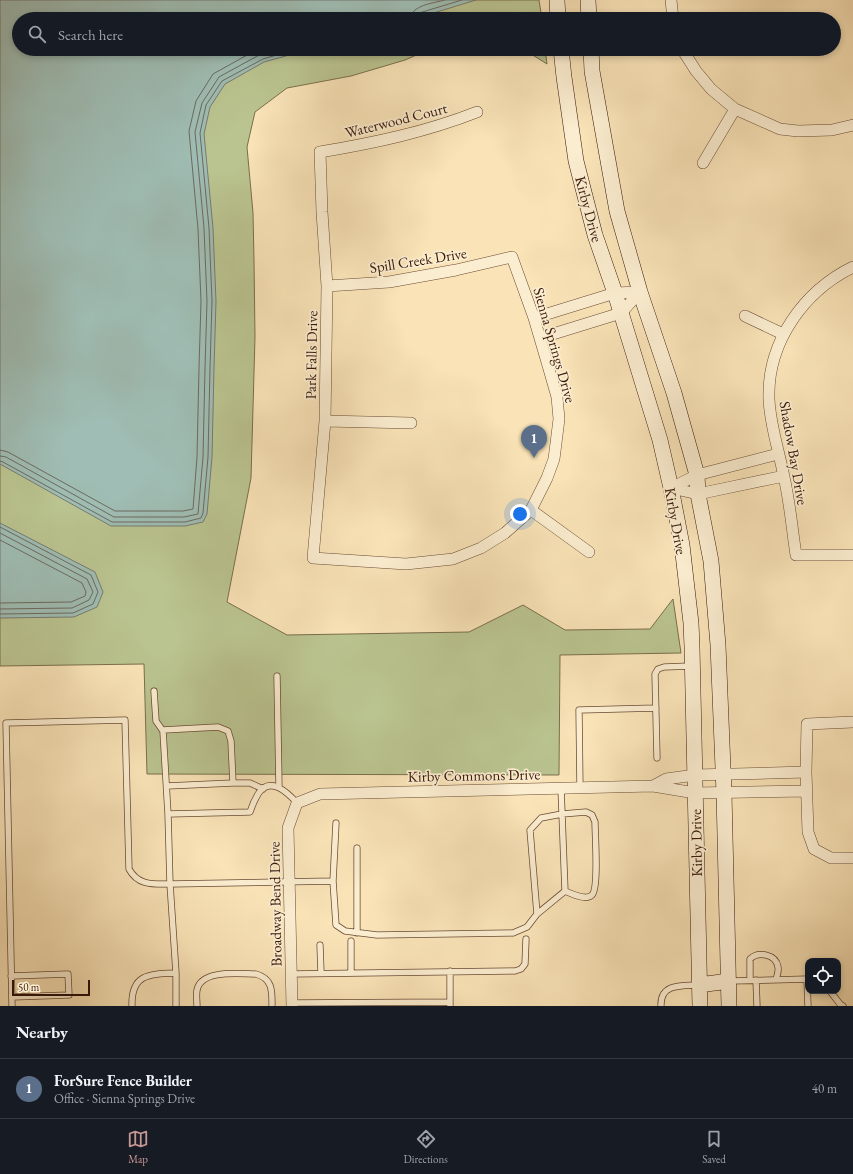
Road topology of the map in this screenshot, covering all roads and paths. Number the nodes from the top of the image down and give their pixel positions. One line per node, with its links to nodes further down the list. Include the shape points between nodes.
1 (557, 0): 4 (main road)
2 (588, 0): 5 (main road)
3 (671, 0): 6 (street)
4 (558, 12)
5 (589, 12)
6 (672, 12)
7 (562, 56): 19 (main road, Kirby Drive, via 576,161 595,235)
8 (591, 56): 18 (main road, Kirby Drive, via 617,211)
9 (686, 56): 10 (street, via 711,89)
10 (735, 109): 12 (street, via 780,129 832,130); 14 (street)
11 (477, 112): 13 (street, Waterwood Court, via 452,122 377,143)
12 (853, 125)
13 (320, 152): 17 (street, Park Falls Drive)
14 (703, 163)
15 (512, 257): 17 (street, Spill Creek Drive, via 389,282); 22 (street, Sienna Springs Drive)
16 (853, 267): 23 (street, Shadow Bay Drive, via 834,277 815,292)
17 (327, 286): 25 (street, Park Falls Drive)
18 (640, 292): 19 (street); 20 (street); 28 (main road, Kirby Drive, via 674,393)
19 (615, 293): 20 (main road, Kirby Drive); 22 (street)
20 (621, 313): 24 (street); 30 (main road, Kirby Drive, via 660,440)
21 (745, 316): 23 (street)
22 (534, 318): 24 (street, Sienna Springs Drive)
23 (783, 334): 27 (street, Shadow Bay Drive, via 773,364 769,389 771,419)
24 (540, 338): 32 (street, Sienna Springs Drive, via 557,397 559,419 554,459)
25 (324, 422): 26 (street); 35 (street, Park Falls Drive)
26 (411, 423)
27 (778, 454): 28 (street); 29 (street, Shadow Bay Drive)
28 (697, 475): 30 (street); 31 (main road, Kirby Drive)
29 (784, 476): 31 (street); 34 (street, Shadow Bay Drive, via 796,555)
30 (671, 488): 31 (street); 36 (main road, Kirby Drive, via 683,553 691,623)
31 (698, 494): 44 (main road, Kirby Drive, via 711,561 718,645)
32 (530, 510): 33 (street); 35 (street, Sienna Springs Drive, via 505,533 481,548 453,559 406,564)
33 (589, 552)
34 (853, 555)
35 (313, 558)
36 (692, 666): 39 (lane, via 658,668 655,674); 45 (main road, Kirby Drive)
37 (277, 676): 49 (lane)
38 (154, 691): 41 (lane, via 156,721)
39 (656, 708): 42 (lane); 52 (lane, via 579,710)
40 (853, 722): 43 (street, via 807,724)
41 (163, 730): 46 (lane, via 218,727 228,731 231,741); 47 (lane)
42 (657, 758)
43 (806, 772): 44 (street, Kirby Commons Drive); 53 (street)
44 (723, 773): 45 (street, Kirby Commons Drive); 55 (main road, Kirby Drive)
45 (695, 775): 48 (street, Kirby Commons Drive, via 666,779); 54 (main road, Kirby Drive)
46 (233, 783): 47 (lane); 50 (lane, via 250,783)
47 (167, 786): 57 (lane)
48 (653, 786): 52 (street, Kirby Commons Drive); 54 (street, Kirby Commons Drive)
49 (279, 787): 50 (lane); 56 (lane)
50 (263, 788): 57 (lane, via 250,812)
51 (561, 788): 52 (street, Kirby Commons Drive); 56 (street, Kirby Commons Drive, via 320,794); 58 (lane)
52 (580, 788)
53 (807, 791): 55 (street, Kirby Commons Drive); 61 (street, via 808,832 814,849 831,858)
54 (695, 793): 55 (street, Kirby Commons Drive); 82 (main road, Kirby Drive)
55 (724, 793): 81 (main road, Kirby Drive)
56 (297, 803): 62 (street, Broadway Bend Drive, via 288,828)
57 (168, 814): 64 (lane)
58 (562, 814): 65 (lane); 65 (lane, via 586,812 592,815 595,822 596,885 592,895 582,897); 66 (lane, via 541,818 530,830)
59 (336, 823): 63 (lane)
60 (357, 848): 67 (lane)
61 (853, 858)
62 (289, 881): 63 (lane); 64 (lane); 75 (street, Broadway Bend Drive)
63 (333, 881): 67 (lane, via 336,925 346,931)
64 (170, 884): 74 (lane); 76 (lane, via 140,881 129,870 125,720 6,723)
65 (565, 892): 66 (lane)
66 (537, 914): 67 (lane, via 528,927 513,933)
67 (357, 933)
68 (526, 940): 71 (lane, via 525,964 521,969)
69 (351, 941): 72 (lane)
70 (320, 945): 73 (lane)
71 (450, 971): 72 (lane); 87 (lane)
72 (351, 972): 73 (lane)
73 (321, 973): 75 (lane)
74 (176, 974): 91 (lane, via 154,974 145,977 134,987); 92 (lane)
75 (291, 974): 88 (street, Broadway Bend Drive)
76 (11, 976): 85 (lane); 85 (lane, via 68,974 69,995)
77 (805, 979): 80 (lane)
78 (750, 980): 79 (lane); 80 (lane, via 750,959 761,953 776,961); 81 (lane)
79 (756, 980): 80 (lane); 98 (lane)
80 (776, 980)
81 (729, 981): 82 (main road); 97 (main road, Kirby Drive)
82 (699, 985): 95 (lane, via 670,988 660,999); 96 (main road, Kirby Drive)
83 (808, 994): 99 (lane)
84 (832, 994): 89 (lane)
85 (12, 997): 90 (lane)
86 (309, 1004): 87 (lane); 88 (lane)
87 (450, 1004)
88 (292, 1005)
89 (841, 1005)
90 (12, 1006)
91 (132, 1006)
92 (176, 1006)
93 (197, 1006): 94 (lane, via 197,989 201,981 207,977 256,974 269,982 272,989)
94 (272, 1006)
95 (660, 1006)
96 (700, 1006)
97 (729, 1006)
98 (757, 1006)
99 (808, 1006)

